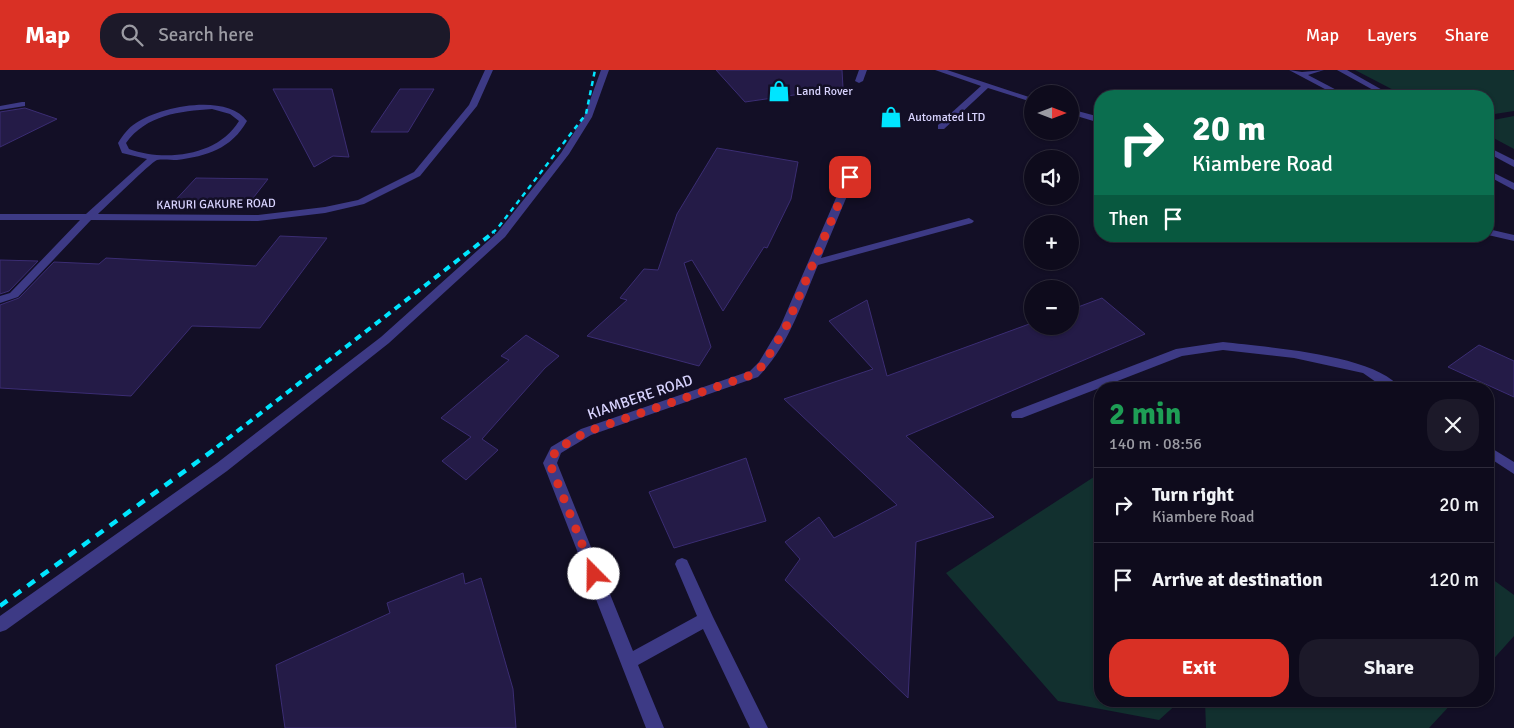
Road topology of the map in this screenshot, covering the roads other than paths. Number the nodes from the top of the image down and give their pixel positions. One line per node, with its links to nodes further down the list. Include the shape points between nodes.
1 (489, 70): 25 (street, KARURI GAKURE ROAD, via 473,106 417,174 361,202 258,218)
2 (605, 70): 39 (street, via 588,118 565,154 501,235 385,340 222,468)
3 (863, 70): 8 (street)
4 (939, 70): 9 (street)
5 (1320, 70): 7 (street)
6 (1341, 70): 11 (street)
7 (1297, 72): 10 (street)
8 (860, 81)
9 (986, 86): 12 (street); 17 (street)
10 (1332, 90)
11 (1378, 90)
12 (1024, 98)
13 (22, 104): 14 (street)
14 (0, 108)
15 (1079, 114): 16 (street)
16 (1094, 118)
17 (941, 127)
18 (1494, 153): 20 (street)
19 (153, 159): 19 (street, via 125,151 122,143 126,134 154,118 212,107 228,109 243,121 240,129 215,147 173,158); 25 (street)
20 (1514, 164)
21 (1494, 176): 23 (street)
22 (850, 177): 29 (street, KIAMBERE ROAD)
23 (1514, 187)
24 (0, 217): 25 (street, KARURI GAKURE ROAD)
25 (88, 218): 30 (street, via 14,295)
26 (969, 221): 29 (street)
27 (1494, 233): 28 (street)
28 (1514, 238)
29 (814, 263): 40 (street, KIAMBERE ROAD, via 786,327 754,374 586,432 556,450 550,464)
30 (0, 300)
31 (1102, 382): 32 (street, via 1180,352 1223,346 1294,354 1367,370)
32 (1385, 382)
33 (1094, 385): 34 (street)
34 (1017, 415)
35 (1494, 455): 36 (street)
36 (1514, 469)
37 (682, 564): 38 (street)
38 (706, 619): 40 (street); 42 (street)
39 (0, 625)
40 (629, 662): 41 (street, KIAMBERE ROAD)
41 (655, 728)
42 (759, 728)

